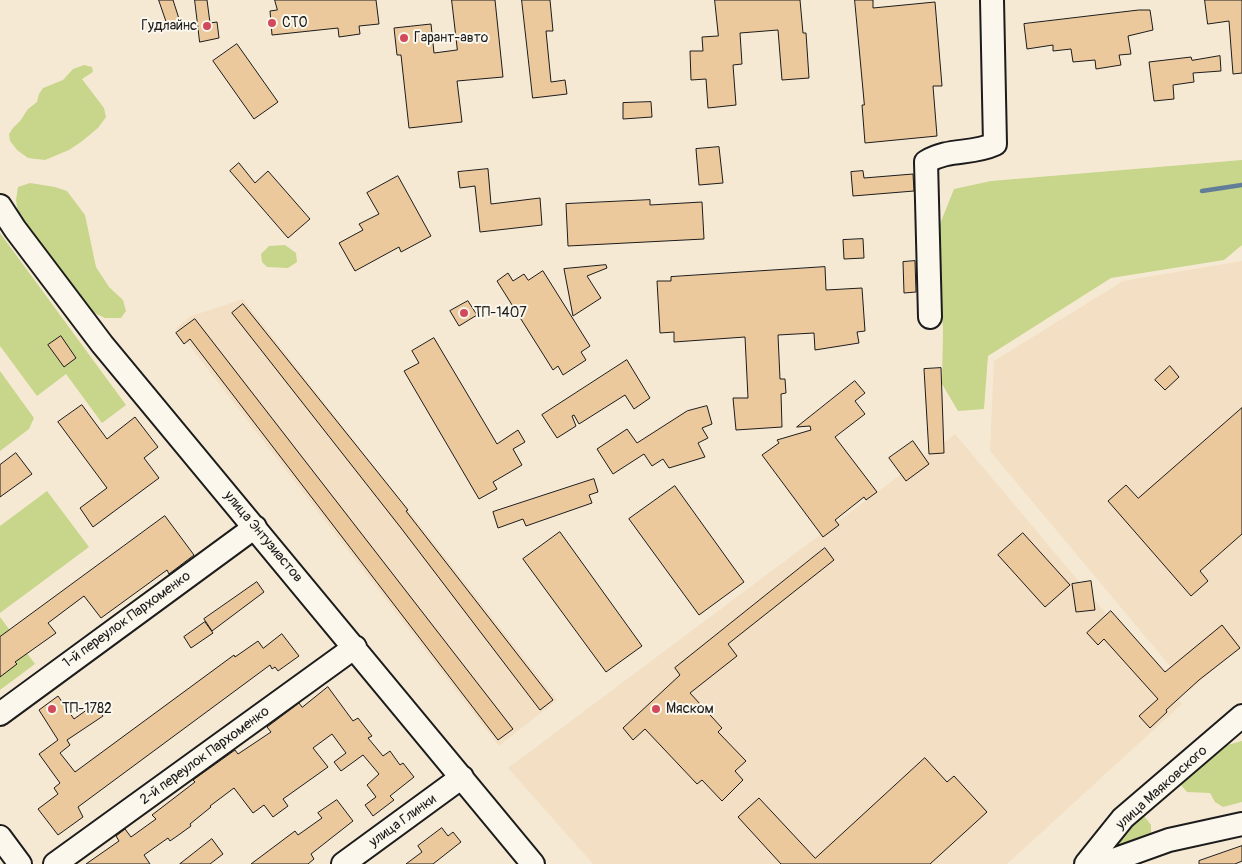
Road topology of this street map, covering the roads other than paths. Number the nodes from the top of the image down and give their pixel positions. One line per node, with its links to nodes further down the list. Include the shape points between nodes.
1 (992, 0): 3 (street, via 995,144 984,149 938,154 926,162)
2 (0, 206): 4 (street, улица Энтузиастов, via 102,344)
3 (930, 317)
4 (255, 527): 5 (street, улица Энтузиастов); 6 (street, 1-й переулок Пархоменко)
5 (355, 648): 8 (street, улица Энтузиастов); 12 (street, 2-й переулок Пархоменко)
6 (0, 714)
7 (1242, 716): 15 (street, улица Маяковского, via 1123,818)
8 (462, 777): 13 (street, улица Глинки); 14 (street, улица Энтузиастов)
9 (1242, 824): 16 (street, via 1169,840)
10 (0, 837): 11 (street)
11 (20, 864)
12 (55, 864)
13 (343, 864)
14 (533, 864)
15 (1086, 864)
16 (1102, 864)

